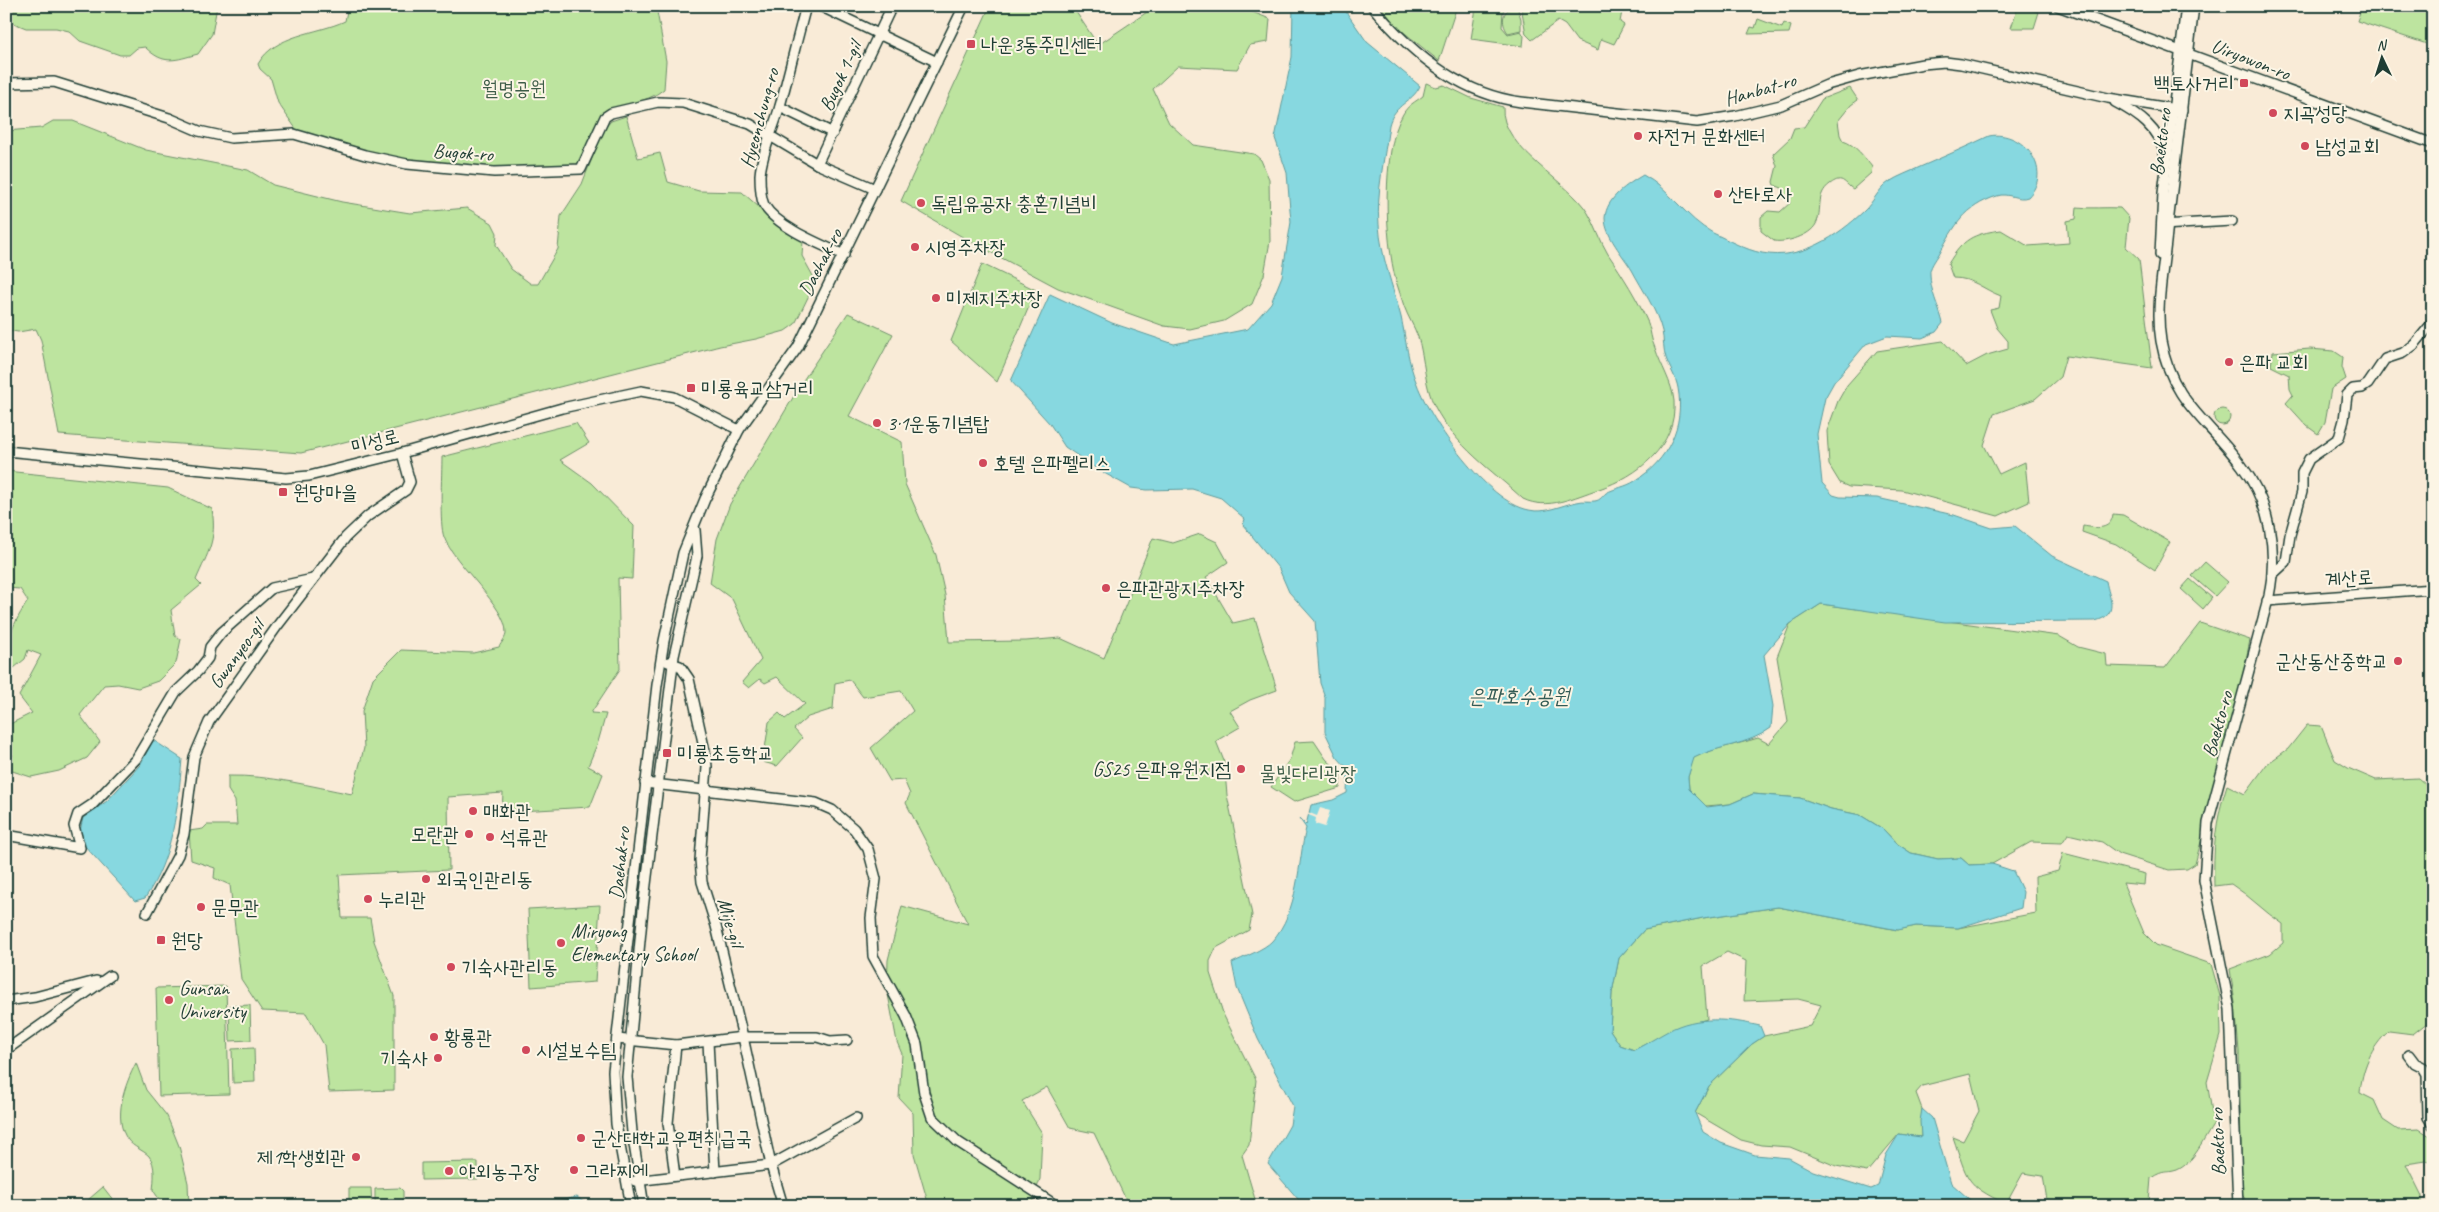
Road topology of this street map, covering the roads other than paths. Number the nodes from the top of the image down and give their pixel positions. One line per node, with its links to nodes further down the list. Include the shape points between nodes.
1 (806, 6): 14 (street, Hyeonchung-ro)
2 (820, 6): 9 (street)
3 (892, 6): 9 (street, Bugok 1-gil)
4 (964, 6): 11 (street, Daehak-ro)
5 (1372, 6): 13 (street, Hanbat-ro, via 1415,51 1448,75 1503,100 1697,122 1781,105 1827,85 1859,76 1945,62)
6 (2058, 6): 10 (street, Uiryowon-ro)
7 (2186, 6): 10 (street, Baekto-ro)
8 (2194, 6): 10 (street, Baekto-ro)
9 (879, 34): 11 (street); 16 (street, Bugok 1-gil)
10 (2185, 53): 15 (street, Baekto-ro); 18 (street, Uiryowon-ro)
11 (937, 62): 21 (street, Daehak-ro)
12 (6, 83): 17 (street, Bugok-ro, via 54,82 169,118 199,131 230,138 294,134 395,162 467,171 581,169 605,117 668,101 750,124)
13 (2108, 98): 15 (street, Hanbat-ro); 20 (street, via 2145,121 2163,147)
14 (780, 107): 16 (street, Bugok 1-gil); 17 (street, Hyeonchung-ro)
15 (2177, 109): 20 (street, Baekto-ro); 23 (street, Baekto-ro)
16 (833, 133): 19 (street, Bugok 1-gil)
17 (770, 136): 19 (street, Bugok-ro); 24 (street, Hyeonchung-ro, via 760,173 764,204 792,229)
18 (2433, 144)
19 (817, 164): 21 (street, Bugok-ro)
20 (2166, 169): 23 (street, Baekto-ro)
21 (875, 189): 24 (street, Daehak-ro)
22 (2232, 221): 23 (street)
23 (2164, 225): 30 (street, Baekto-ro, via 2160,327 2169,370 2192,410 2252,480 2272,538)
24 (844, 255): 26 (street, Daehak-ro, via 798,346)
25 (2433, 322): 30 (street, via 2414,345 2385,359 2368,384 2346,395 2339,438 2309,459 2302,473 2302,492 2286,562)
26 (739, 430): 28 (street, 미성로, via 674,397 641,391 562,408); 29 (street, Daehak-ro, via 708,492)
27 (6, 451): 28 (street, 미성로, via 286,478 309,476)
28 (402, 453): 31 (street, Gwanyeo-gil, via 410,482 406,490 346,536)
29 (695, 527): 34 (street, Daehak-ro, via 683,553); 35 (street, Daehak-ro, via 697,556)
30 (2273, 574): 33 (street, Baekto-ro)
31 (312, 579): 39 (street, via 272,588 221,633 210,647 208,658 176,692 136,759 93,804 78,814 74,826 80,848); 40 (street, Gwanyeo-gil, via 200,739 194,757 180,848)
32 (2433, 590): 33 (street, 계산로)
33 (2268, 601): 61 (street, Baekto-ro, via 2208,823 2204,858 2205,887 2230,1009)
34 (661, 660): 35 (street, Mije-gil); 36 (street, Daehak-ro)
35 (673, 664): 37 (street, Daehak-ro); 38 (street, Mije-gil, via 680,666 688,679 706,756)
36 (645, 783): 37 (street); 43 (street, Daehak-ro)
37 (659, 785): 38 (street); 44 (street, Daehak-ro)
38 (705, 790): 42 (street, Mije-gil, via 700,860 702,882); 60 (street, via 816,803 832,810 854,829 868,849 876,879 871,918 873,956 906,1016 917,1044 924,1093 932,1117 958,1142)
39 (6, 835)
40 (147, 913)
41 (6, 1001): 48 (street, via 69,989 110,976)
42 (743, 1037): 45 (street); 46 (street); 52 (street, Mije-gil)
43 (617, 1039): 44 (street); 56 (street, Daehak-ro, via 613,1097)
44 (631, 1040): 47 (street); 55 (street, Daehak-ro, via 628,1096)
45 (847, 1040)
46 (708, 1042): 47 (street); 53 (street)
47 (676, 1045): 54 (street, via 668,1123)
48 (6, 1050)
49 (2409, 1055): 51 (street, via 2427,1074 2428,1116)
50 (856, 1118): 52 (street)
51 (2433, 1125)
52 (770, 1165): 53 (street); 59 (street, Mije-gil)
53 (715, 1172): 54 (street)
54 (676, 1176): 55 (street)
55 (640, 1180): 56 (street); 58 (street, Daehak-ro)
56 (627, 1182): 57 (street, Daehak-ro)
57 (631, 1206)
58 (644, 1206)
59 (783, 1206)
60 (1057, 1206)
61 (2238, 1206)

